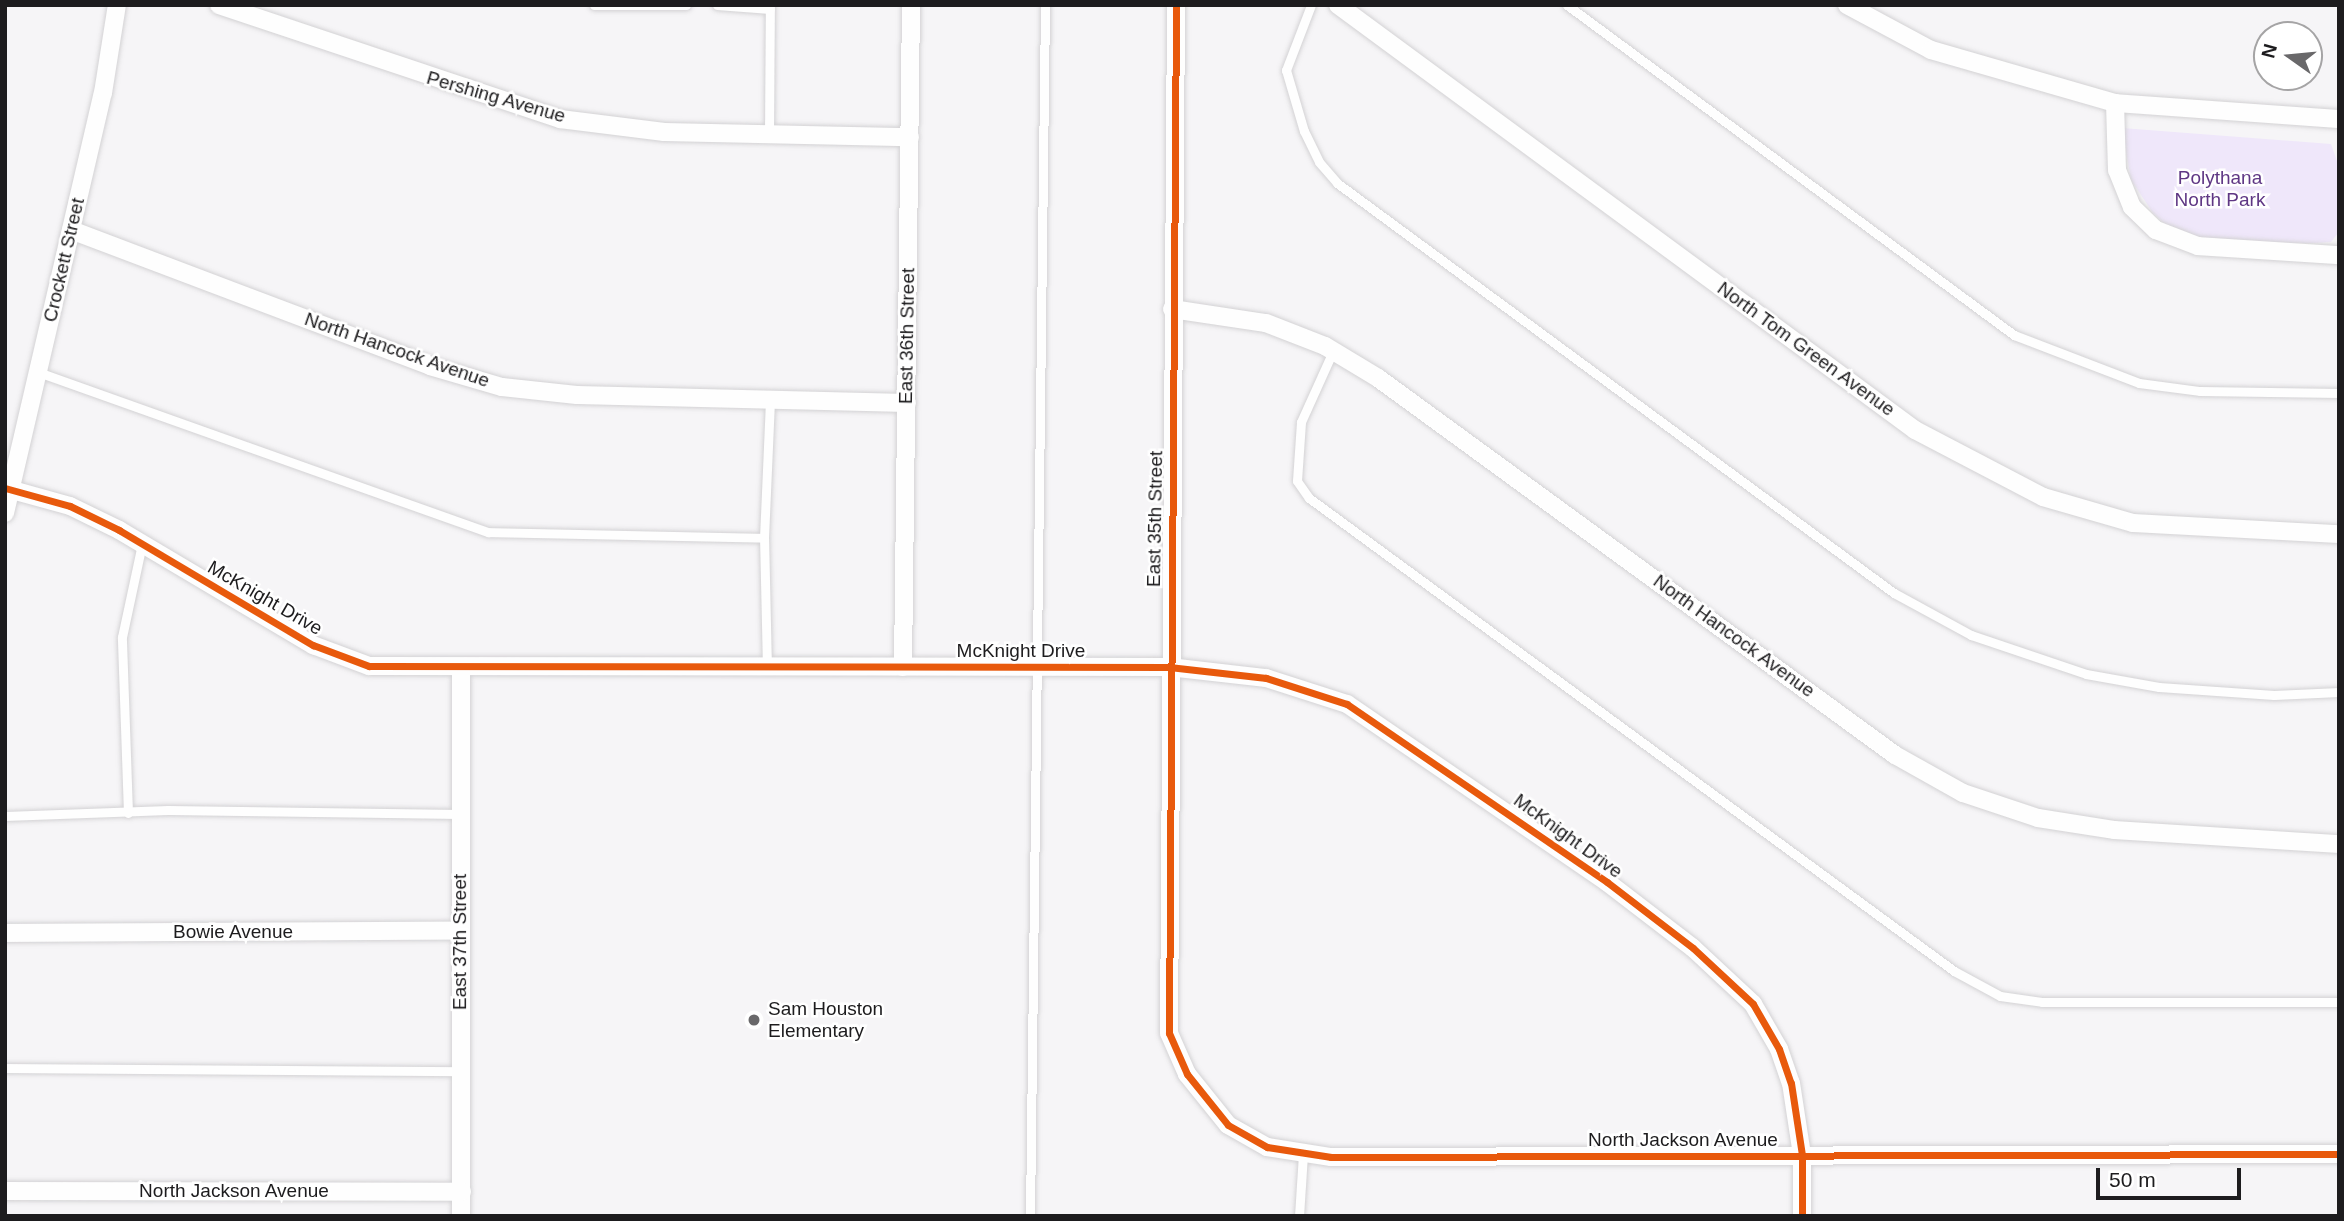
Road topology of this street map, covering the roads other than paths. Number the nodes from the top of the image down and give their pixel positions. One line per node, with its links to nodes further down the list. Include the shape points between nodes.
1 (117, 5): 18 (street, Crockett Street, via 103,93)
2 (219, 5): 16 (street, Pershing Avenue, via 482,97 559,119 664,132)
3 (594, 5): 4 (lane)
4 (686, 5)
5 (717, 5): 13 (lane)
6 (911, 5): 17 (street, East 36th Street)
7 (1045, 5): 32 (lane)
8 (1175, 5): 20 (street, East 35th Street)
9 (1311, 5): 36 (lane, via 1286,71 1304,131 1336,183 1894,593 1971,635 2086,674 2159,687 2261,695)
10 (1338, 5): 28 (street, North Tom Green Avenue, via 1915,429 2020,485 2043,497 2133,523)
11 (1567, 5): 23 (lane, via 2014,335 2138,383 2200,391)
12 (1847, 5): 14 (street, via 1931,50)
13 (770, 7): 16 (lane)
14 (2115, 103): 15 (street); 19 (street, via 2117,170 2132,206 2156,230 2198,246)
15 (2339, 119)
16 (769, 134): 17 (street, Pershing Avenue)
17 (910, 137): 25 (street, East 36th Street)
18 (71, 230): 22 (street, Crockett Street); 24 (street, North Hancock Avenue, via 430,366 502,387 577,395)
19 (2339, 255)
20 (1172, 309): 21 (street, North Hancock Avenue, via 1266,323); 33 (street, East 35th Street)
21 (1333, 351): 40 (street, North Hancock Avenue, via 1378,378 1895,755 1963,793 2038,818 2115,830); 43 (lane, via 1308,399 1299,433 1297,481 1308,498 1954,971 2000,996 2042,1002)
22 (37, 372): 26 (street, Crockett Street); 29 (lane, via 488,532)
23 (2339, 393)
24 (770, 400): 25 (street, North Hancock Avenue); 29 (lane)
25 (907, 403): 31 (street, East 36th Street)
26 (7, 489): 27 (street, Crockett Street); 30 (street, McKnight Drive, via 70,506)
27 (5, 513)
28 (2339, 534)
29 (764, 538): 34 (lane)
30 (142, 544): 35 (street, McKnight Drive, via 340,658 400,669); 37 (lane, via 121,637)
31 (903, 667): 32 (street, McKnight Drive); 34 (street, McKnight Drive)
32 (1034, 667): 33 (street, McKnight Drive); 53 (lane)
33 (1169, 667): 44 (street, East 35th Street); 49 (street, McKnight Drive, via 1266,678 1347,704 1461,779 1693,948 1731,980 1766,1023 1791,1083)
34 (768, 668): 35 (street, McKnight Drive)
35 (461, 669): 38 (street, East 37th Street)
36 (2339, 692)
37 (128, 813): 38 (lane); 39 (lane)
38 (460, 814): 41 (street, East 37th Street)
39 (5, 816)
40 (2339, 844)
41 (460, 931): 42 (street, Bowie Avenue); 46 (street, East 37th Street)
42 (5, 933)
43 (2339, 1002)
44 (1169, 1033): 47 (street, North Jackson Avenue, via 1187,1074 1228,1125 1267,1147)
45 (5, 1068): 46 (lane)
46 (461, 1071): 51 (street, East 37th Street)
47 (1303, 1154): 49 (street, North Jackson Avenue); 54 (lane)
48 (2339, 1154): 49 (street, North Jackson Avenue)
49 (1802, 1155): 55 (street, McKnight Drive)
50 (5, 1191): 51 (street, North Jackson Avenue)
51 (462, 1192): 52 (street, East 37th Street)
52 (461, 1216)
53 (1030, 1216)
54 (1299, 1216)
55 (1802, 1216)

